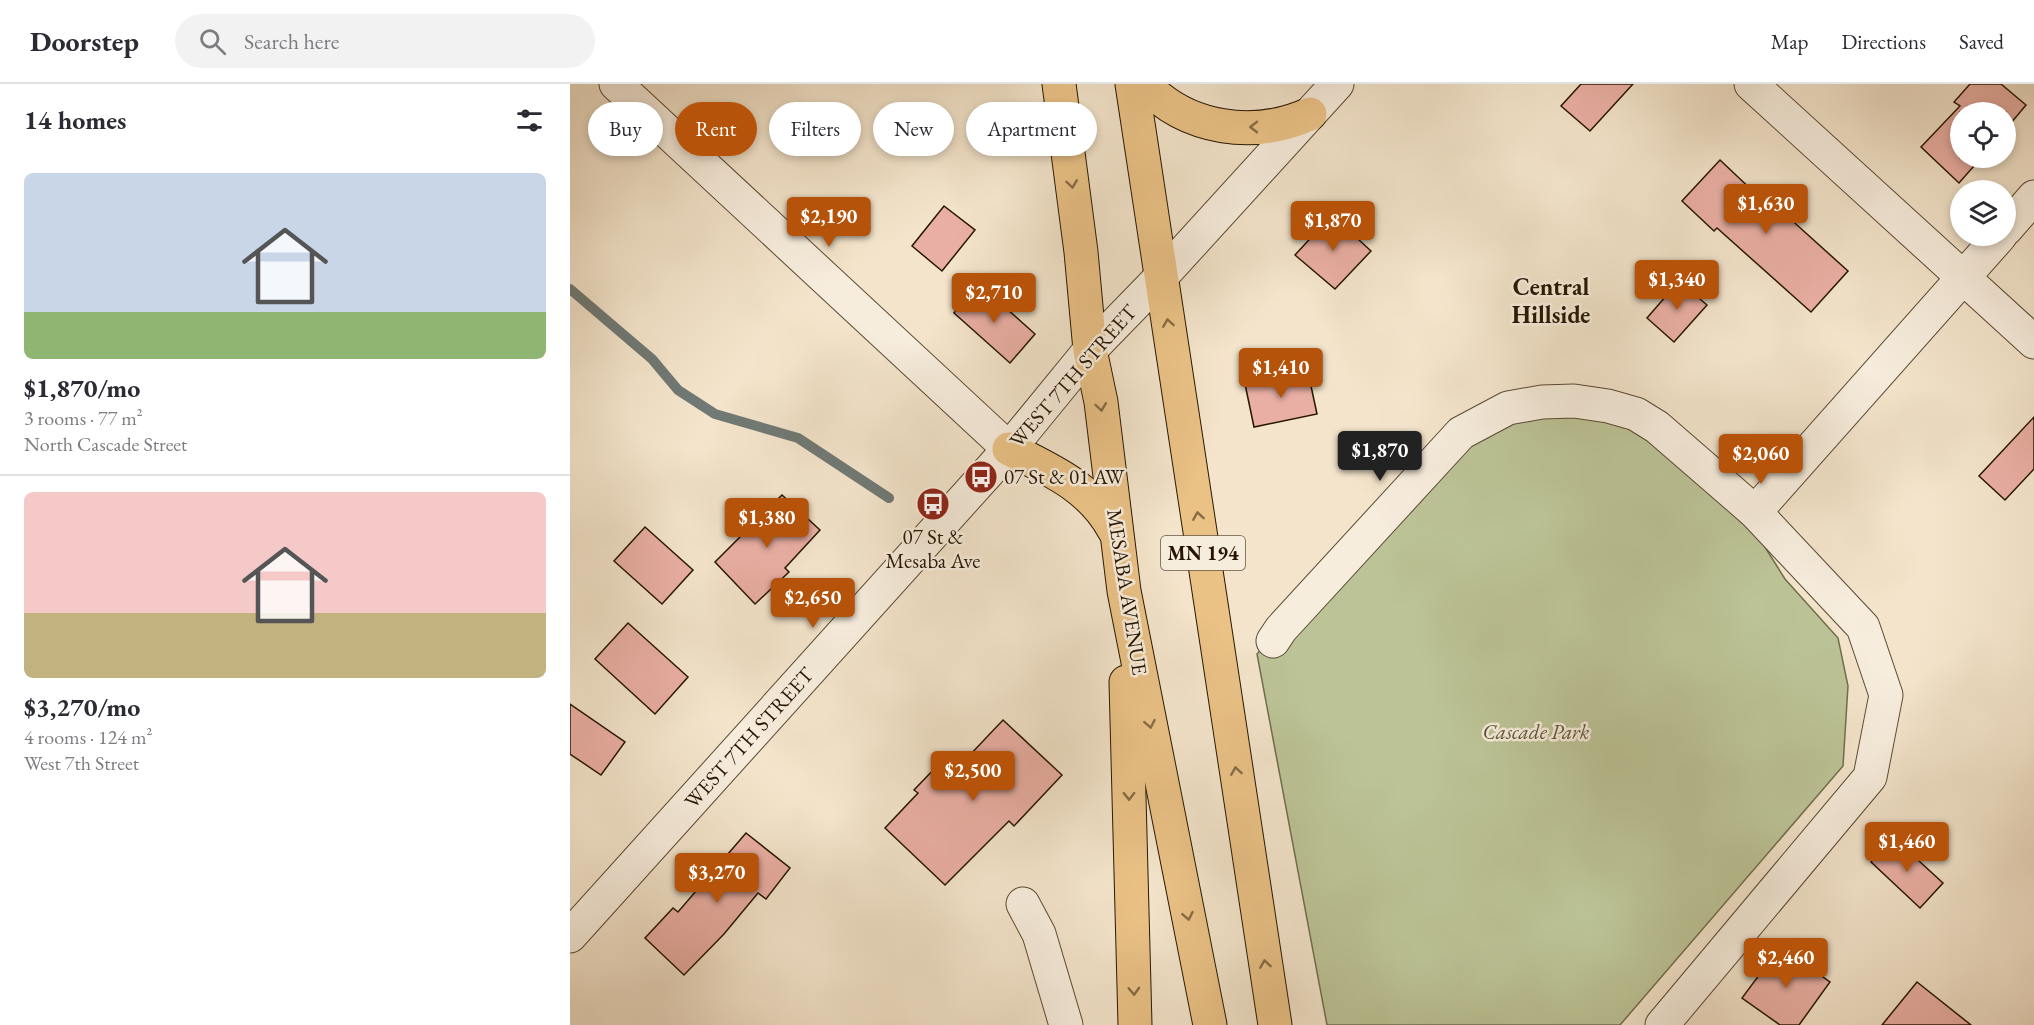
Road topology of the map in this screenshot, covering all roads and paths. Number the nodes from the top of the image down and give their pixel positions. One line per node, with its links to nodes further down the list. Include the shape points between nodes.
1 (615, 84): 15 (street)
2 (1059, 84): 14 (highway, MESABA AVENUE, one-way to 14, via 1082,252)
3 (1132, 84): 11 (highway, MN 194)
4 (1143, 84): 7 (highway, one-way to 4, via 1285,125 1235,127 1187,115)
5 (1337, 84): 7 (street, WEST 7TH STREET)
6 (1751, 84): 12 (street)
7 (1310, 114): 11 (street, WEST 7TH STREET)
8 (2034, 197): 9 (street)
9 (2016, 218)
10 (1991, 246): 12 (street)
11 (1161, 277): 14 (street, WEST 7TH STREET); 22 (highway, MN 194, one-way to 11)
12 (1963, 277): 13 (street); 16 (street)
13 (2034, 342)
14 (1090, 350): 15 (street, WEST 7TH STREET); 17 (highway, MESABA AVENUE, one-way to 17, via 1101,402)
15 (1008, 449): 17 (highway, via 1055,471 1084,491 1103,511); 21 (street, WEST 7TH STREET)
16 (1755, 512): 19 (street, via 1636,414 1608,405 1574,401 1508,408 1461,433); 26 (street, via 1863,627 1886,695 1870,777)
17 (1116, 536): 18 (highway, MESABA AVENUE)
18 (1124, 591): 24 (highway, one-way to 24); 25 (highway, MESABA AVENUE, one-way to 25)
19 (1273, 641)
20 (1023, 904): 23 (street, via 1039,934)
21 (570, 936)
22 (1274, 1023)
23 (1065, 1025)
24 (1135, 1025)
25 (1210, 1025)
26 (1663, 1025)

